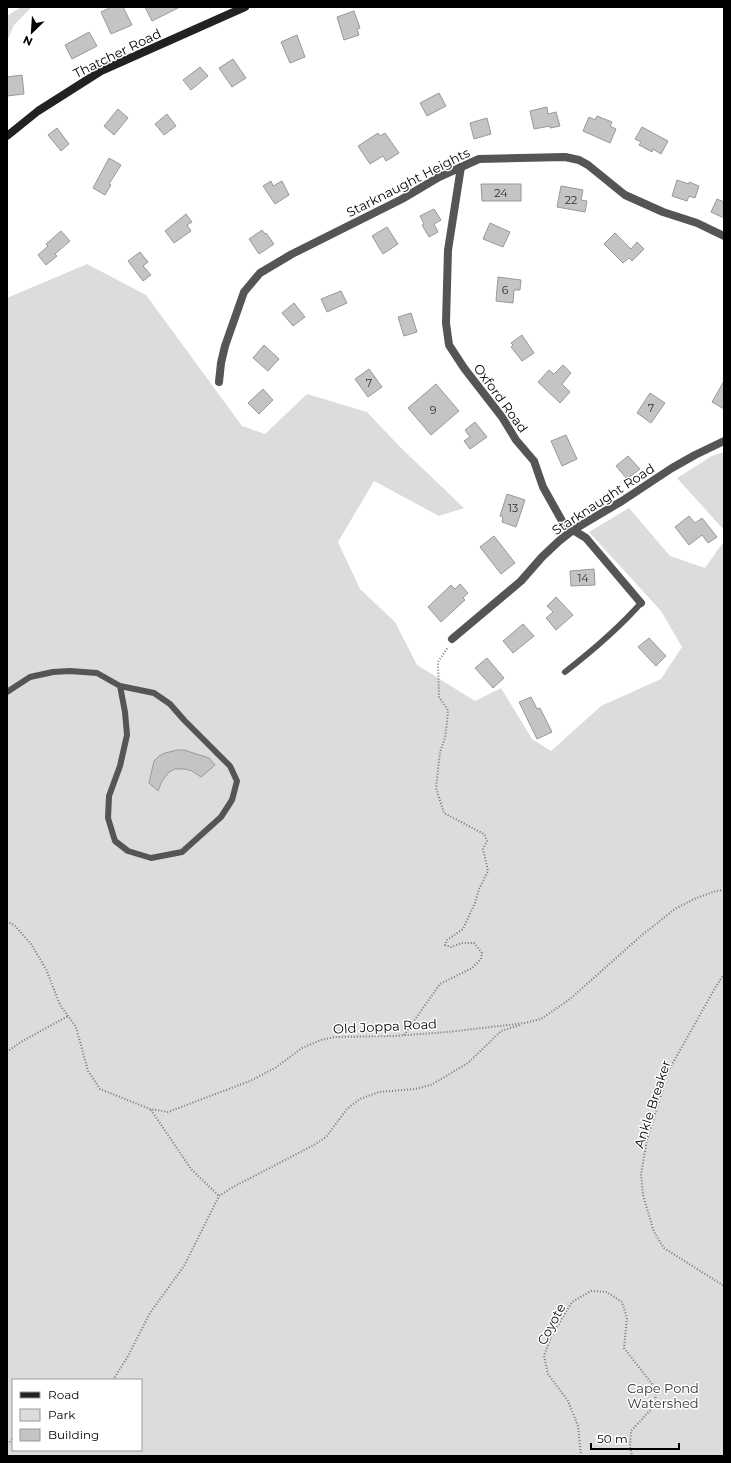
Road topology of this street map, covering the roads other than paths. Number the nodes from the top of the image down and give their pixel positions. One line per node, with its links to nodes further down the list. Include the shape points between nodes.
1 (245, 7): 2 (main road, Thatcher Road, via 102,71 38,111)
2 (7, 136)
3 (461, 167): 4 (street, Starknaught Heights, via 478,159 565,157 579,160 625,195); 5 (street, Starknaught Heights, via 260,273 244,292 225,346); 7 (street, Oxford Road, via 448,250 446,323 449,345 516,440 534,461 543,487 566,528)
4 (724, 236)
5 (219, 382)
6 (724, 441): 7 (street, Starknaught Road, via 672,468)
7 (573, 530): 8 (street, Oxford Road, via 586,538); 9 (street, Starknaught Road, via 558,541 521,581)
8 (641, 604): 10 (lane, via 593,650)
9 (452, 639)
10 (565, 672)
11 (120, 686): 11 (lane, via 154,693 170,704 230,766 237,780 232,800 221,817 182,852 152,858 128,851 115,840 108,818 109,796 120,766 127,735); 12 (lane, via 97,673 53,672 30,677)
12 (7, 692)

